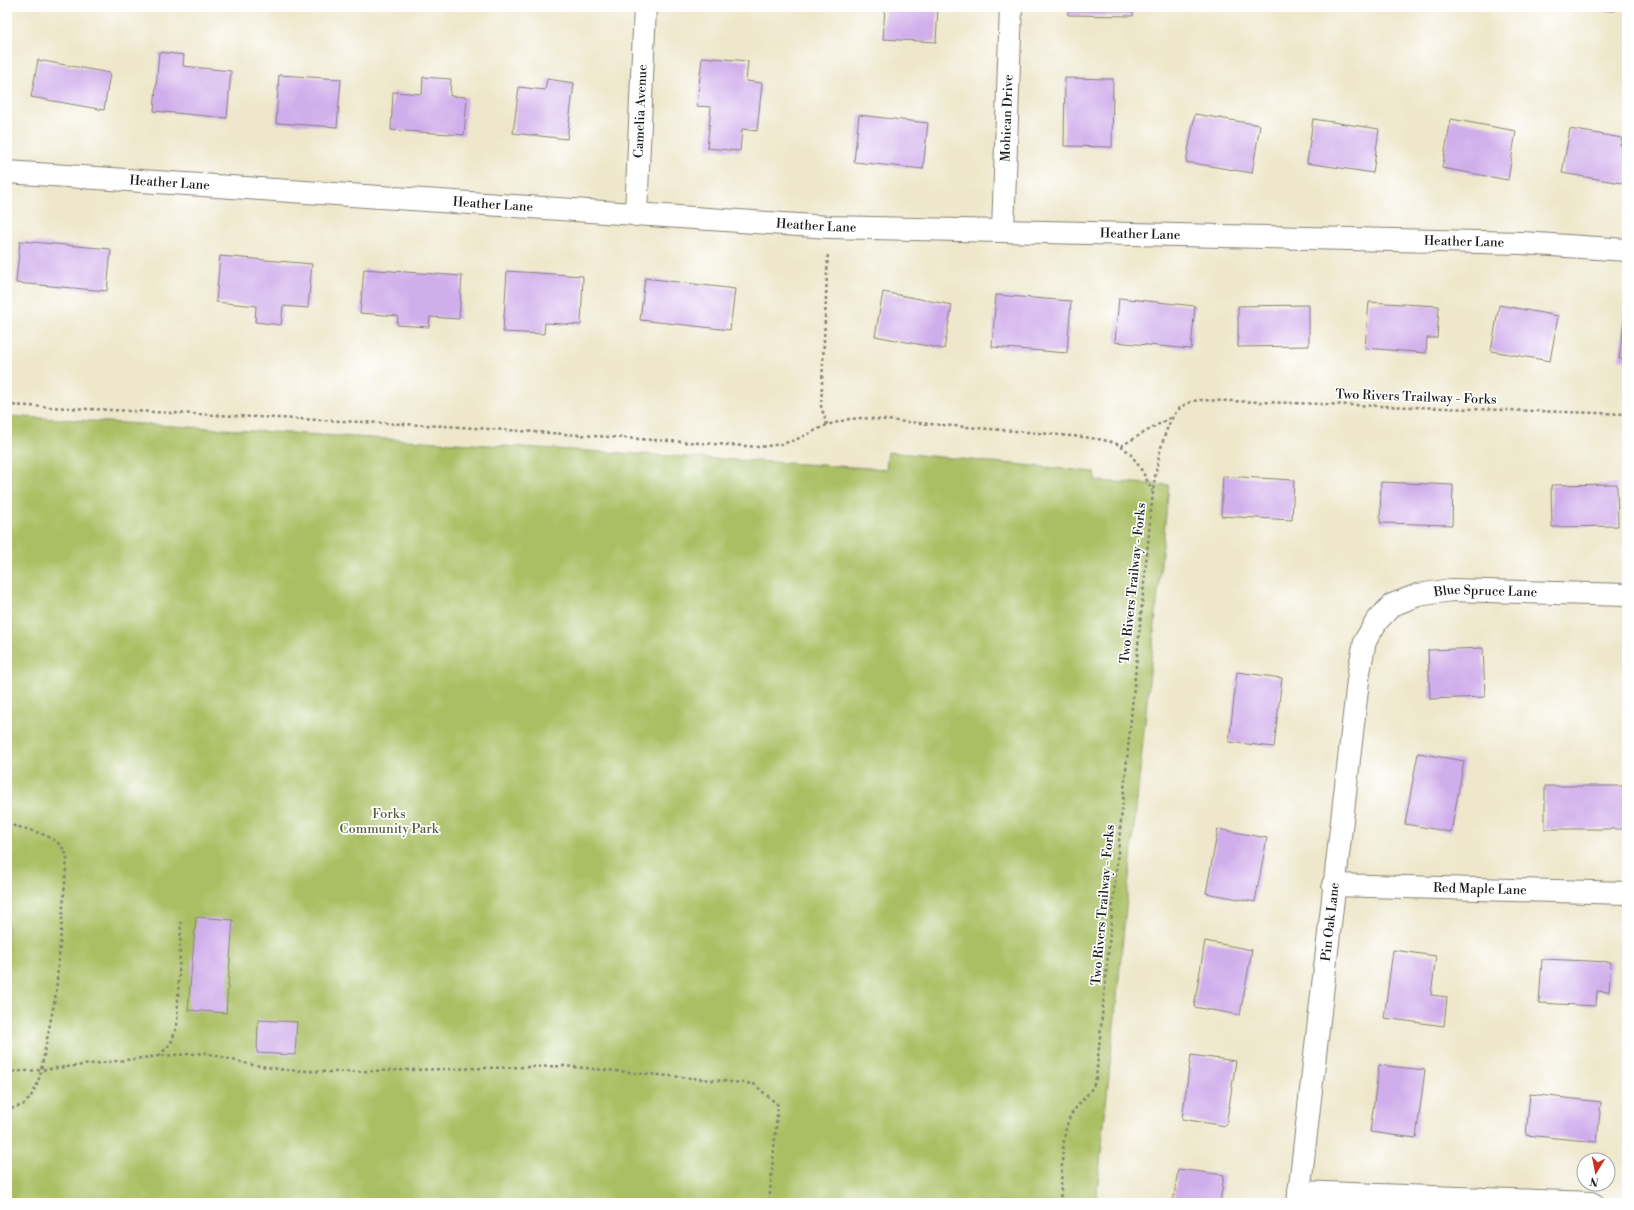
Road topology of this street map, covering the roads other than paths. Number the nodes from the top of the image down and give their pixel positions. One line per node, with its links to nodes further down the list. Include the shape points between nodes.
1 (645, 7): 4 (street, Camelia Avenue)
2 (1011, 7): 5 (street, Mohican Drive)
3 (7, 172): 4 (street, Heather Lane)
4 (636, 215): 5 (street, Heather Lane, via 829,226)
5 (1003, 230): 6 (street, Heather Lane, via 1522,243)
6 (1627, 250)
7 (1627, 595): 8 (street, Blue Spruce Lane, via 1451,590 1418,595 1392,605)
8 (1365, 641): 9 (street, Pin Oak Lane, via 1358,672)
9 (1333, 885): 10 (street, Red Maple Lane); 11 (street, Pin Oak Lane)
10 (1627, 893)
11 (1298, 1198): 12 (street)
12 (1592, 1203)

